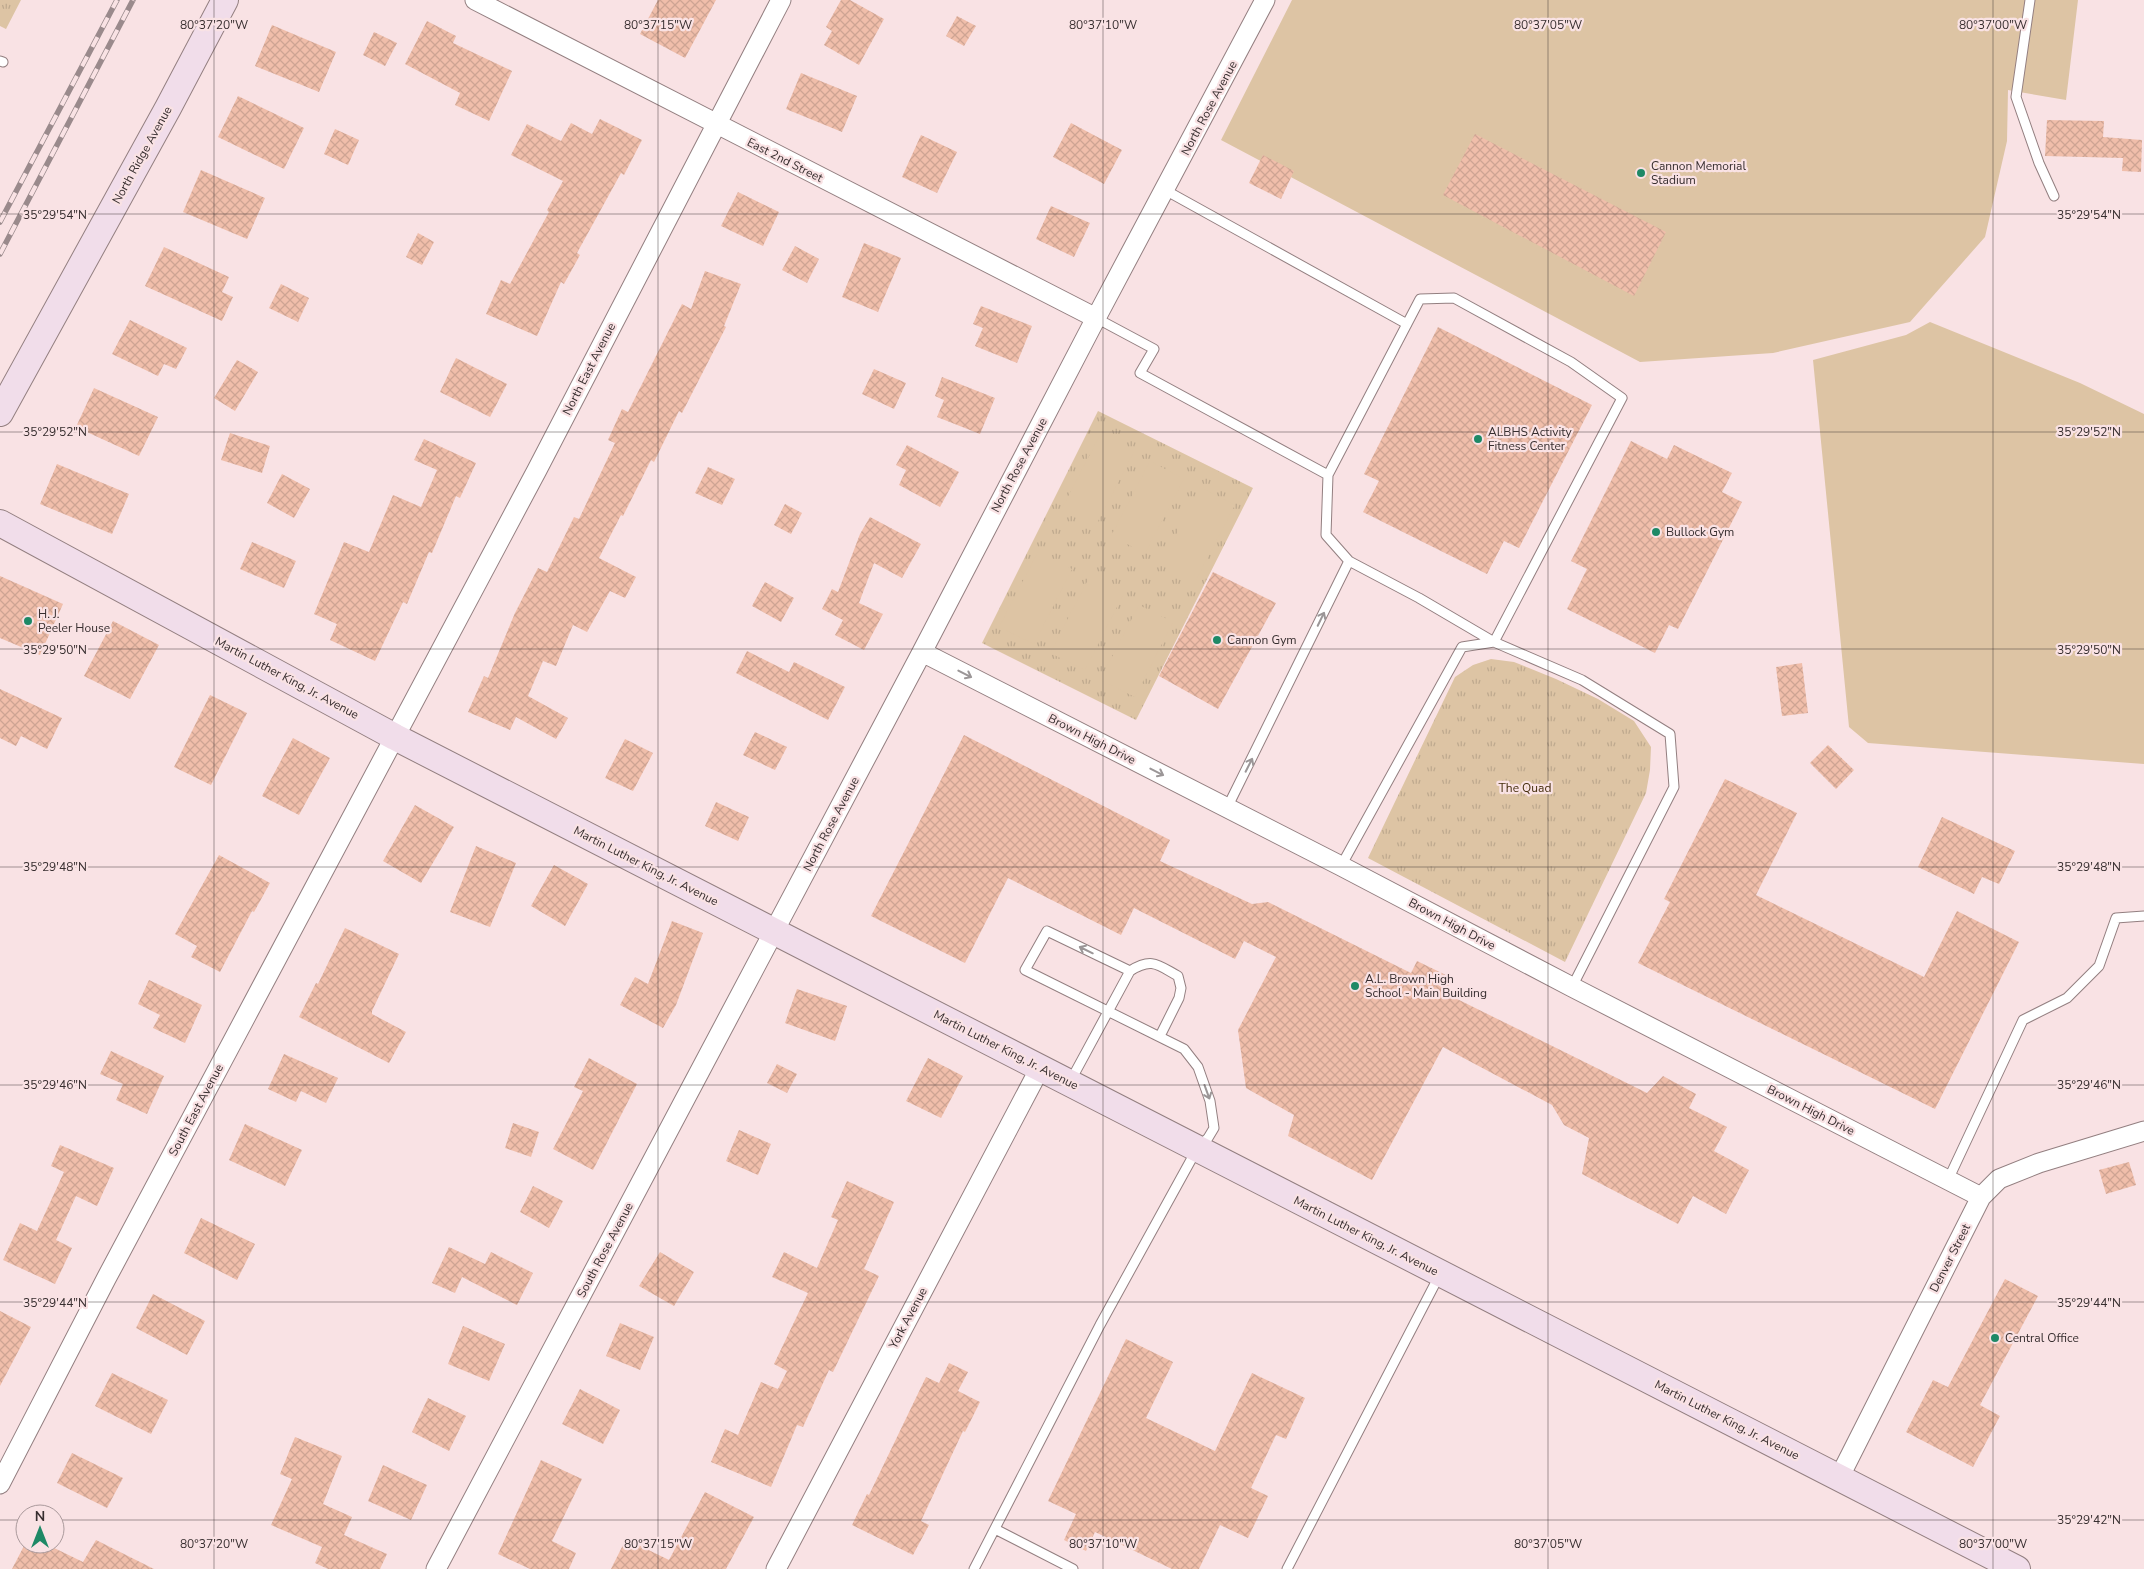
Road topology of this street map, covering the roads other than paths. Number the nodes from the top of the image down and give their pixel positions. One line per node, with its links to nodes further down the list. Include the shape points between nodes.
1 (225, 0): 11 (main road, North Ridge Avenue)
2 (475, 0): 6 (street, East 2nd Street)
3 (781, 0): 6 (street, North East Avenue)
4 (1265, 0): 7 (street, North Rose Avenue)
5 (2030, 0): 8 (lane, via 2016,97)
6 (715, 124): 9 (street, East 2nd Street); 17 (street, North East Avenue)
7 (1165, 190): 9 (street, North Rose Avenue); 10 (lane)
8 (2054, 196)
9 (1096, 318): 12 (lane, via 1154,349 1140,372); 16 (street, North Rose Avenue)
10 (1407, 324): 12 (lane); 15 (lane, via 1420,299 1454,298 1571,362 1622,398)
11 (0, 413)
12 (1328, 475): 14 (lane, via 1326,536)
13 (0, 523): 17 (main road, Martin Luther King, Jr. Avenue)
14 (1349, 561): 15 (lane); 18 (lane, one-way to 14)
15 (1494, 642): 19 (lane, via 1462,647); 23 (lane, via 1582,680 1670,734 1674,787)
16 (922, 652): 18 (street, Brown High Drive, one-way to 18); 21 (street, North Rose Avenue)
17 (395, 737): 21 (main road, Martin Luther King, Jr. Avenue); 34 (street, South East Avenue)
18 (1227, 808): 19 (street, Brown High Drive)
19 (1341, 866): 23 (street, Brown High Drive)
20 (2144, 916): 30 (lane, via 2116,918 2098,966 2067,998 2023,1020)
21 (774, 932): 26 (main road, Martin Luther King, Jr. Avenue); 36 (street, South Rose Avenue)
22 (1130, 971): 24 (lane); 24 (lane, one-way to 24, via 1047,931 1025,970); 25 (lane, via 1142,963 1154,963 1178,976 1179,998)
23 (1572, 987): 30 (street, Brown High Drive)
24 (1109, 1011): 25 (lane); 27 (lane)
25 (1160, 1036): 29 (lane, one-way to 29, via 1184,1049 1198,1067 1210,1102 1214,1128)
26 (1040, 1068): 27 (main road, Martin Luther King, Jr. Avenue); 37 (street, York Avenue)
27 (1069, 1083): 29 (main road, Martin Luther King, Jr. Avenue)
28 (2144, 1131): 31 (street, Denver Street, via 2039,1163 1999,1179)
29 (1197, 1149): 32 (main road, Martin Luther King, Jr. Avenue); 35 (lane, via 1100,1325)
30 (1948, 1181): 31 (street, Brown High Drive)
31 (1981, 1198): 33 (street, Denver Street)
32 (1440, 1273): 33 (main road, Martin Luther King, Jr. Avenue); 40 (lane)
33 (1839, 1478): 41 (main road, Martin Luther King, Jr. Avenue)
34 (0, 1484)
35 (995, 1529): 38 (lane); 39 (lane)
36 (436, 1569)
37 (776, 1569)
38 (974, 1569)
39 (1073, 1569)
40 (1287, 1569)
41 (2017, 1569)

